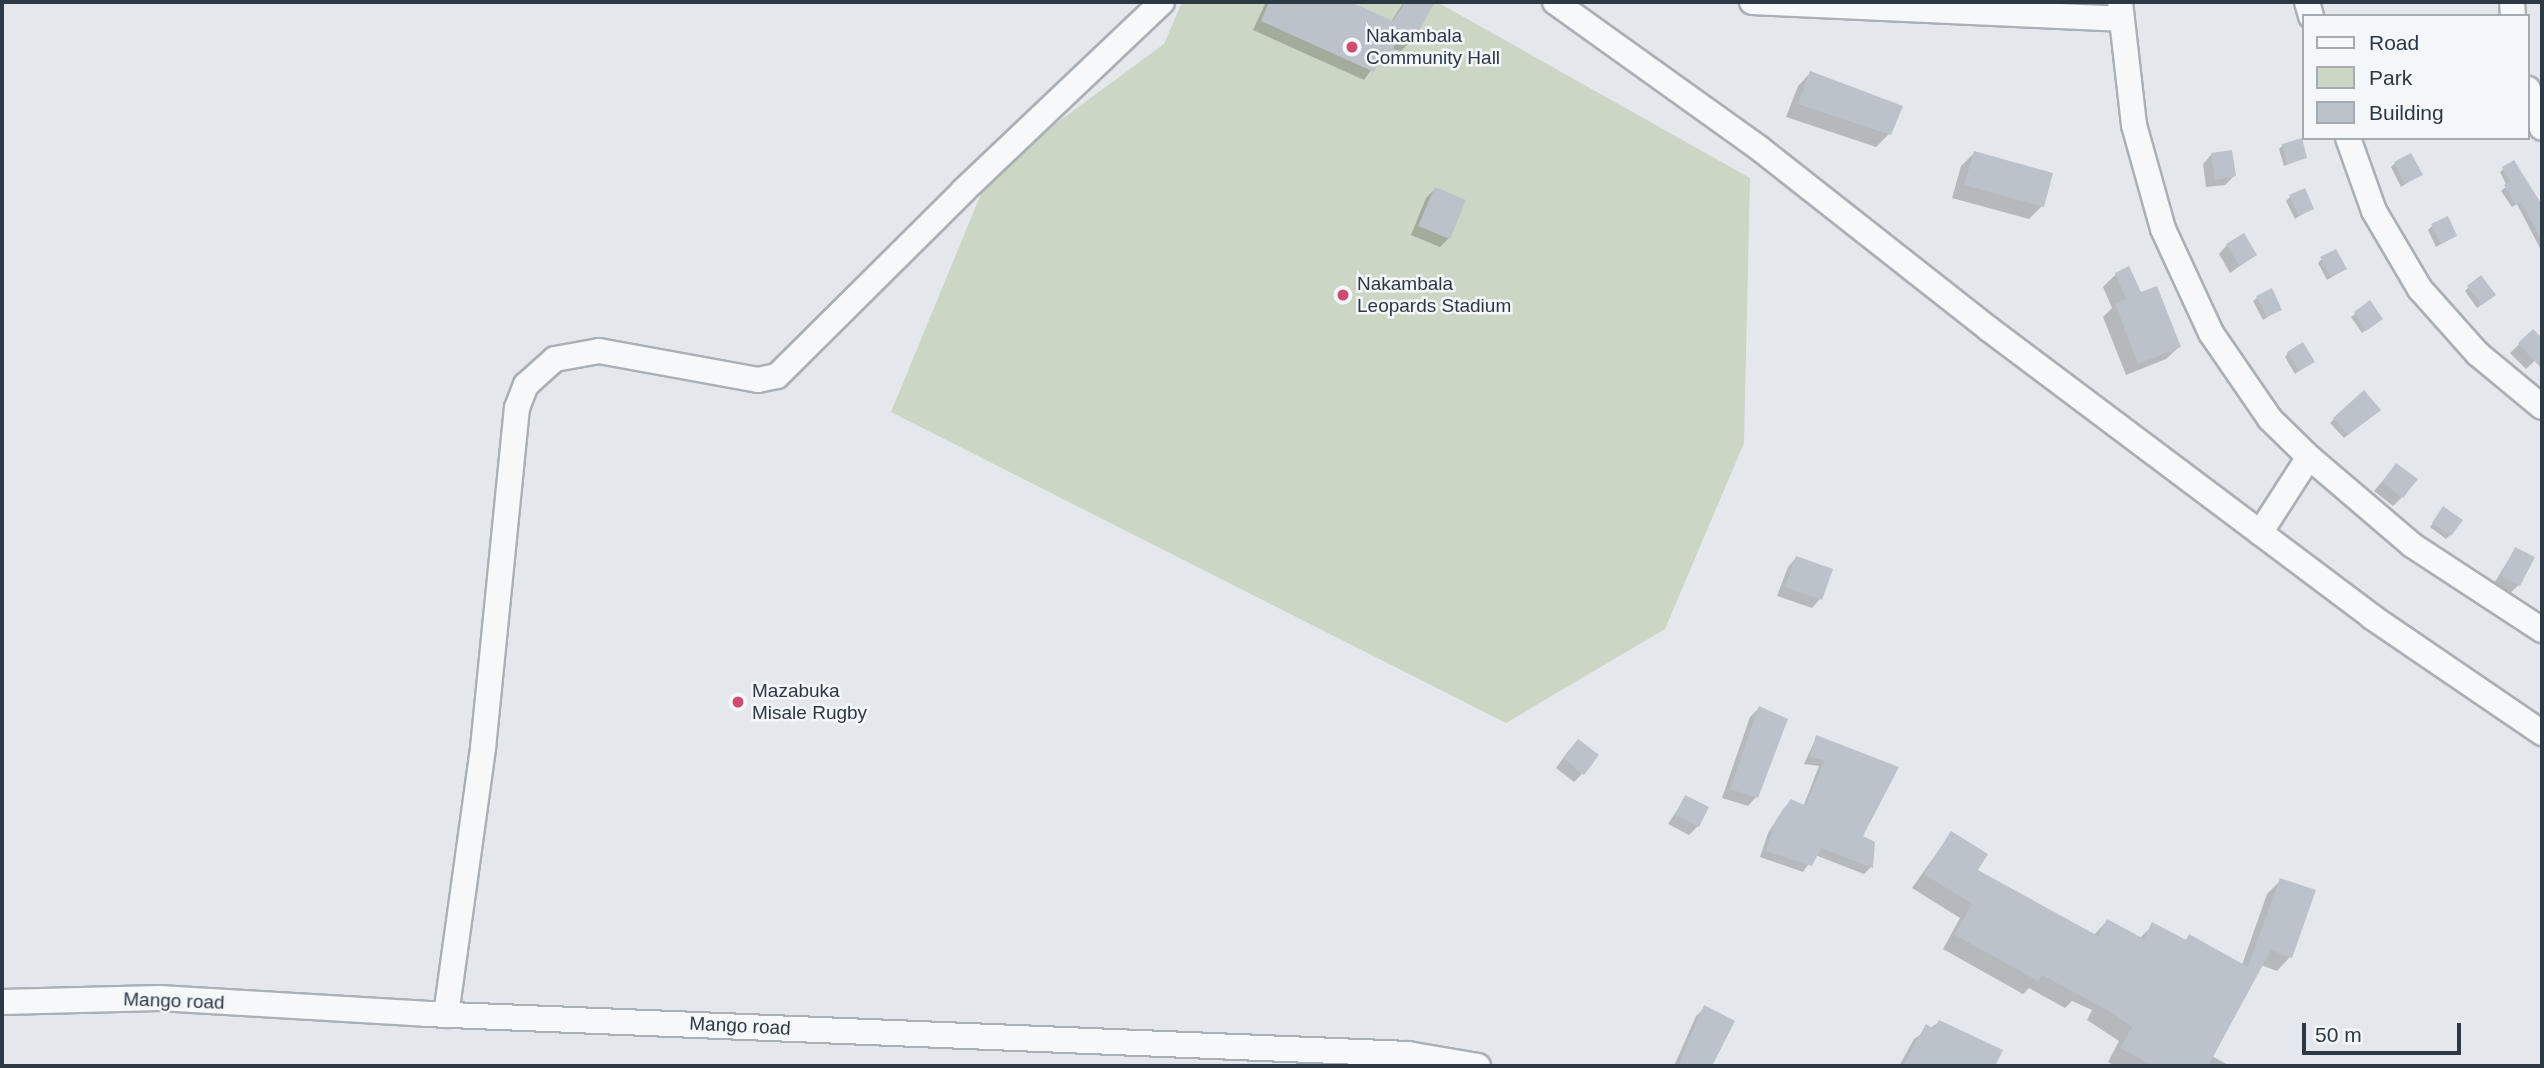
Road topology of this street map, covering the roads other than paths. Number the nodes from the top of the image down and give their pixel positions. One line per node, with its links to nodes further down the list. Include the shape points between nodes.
1 (1162, 2): 14 (street, via 777,376 758,380 599,351 555,359 526,384 517,408 483,748)
2 (1752, 2): 4 (street)
3 (1560, 3): 10 (street, via 1759,148)
4 (2120, 10): 9 (street, via 2134,125 2163,229 2211,333 2270,419)
5 (2530, 95): 6 (street)
6 (2542, 128)
7 (2349, 140): 8 (street, via 2374,211 2420,289 2478,354)
8 (2542, 407)
9 (2309, 457): 10 (street); 11 (street, via 2412,545)
10 (2260, 533): 12 (street, via 2372,617)
11 (2542, 630)
12 (2542, 733)
13 (2, 1002): 14 (street, Mango road, via 159,998)
14 (446, 1015): 15 (street, Mango road, via 1408,1054)
15 (1473, 1065)

